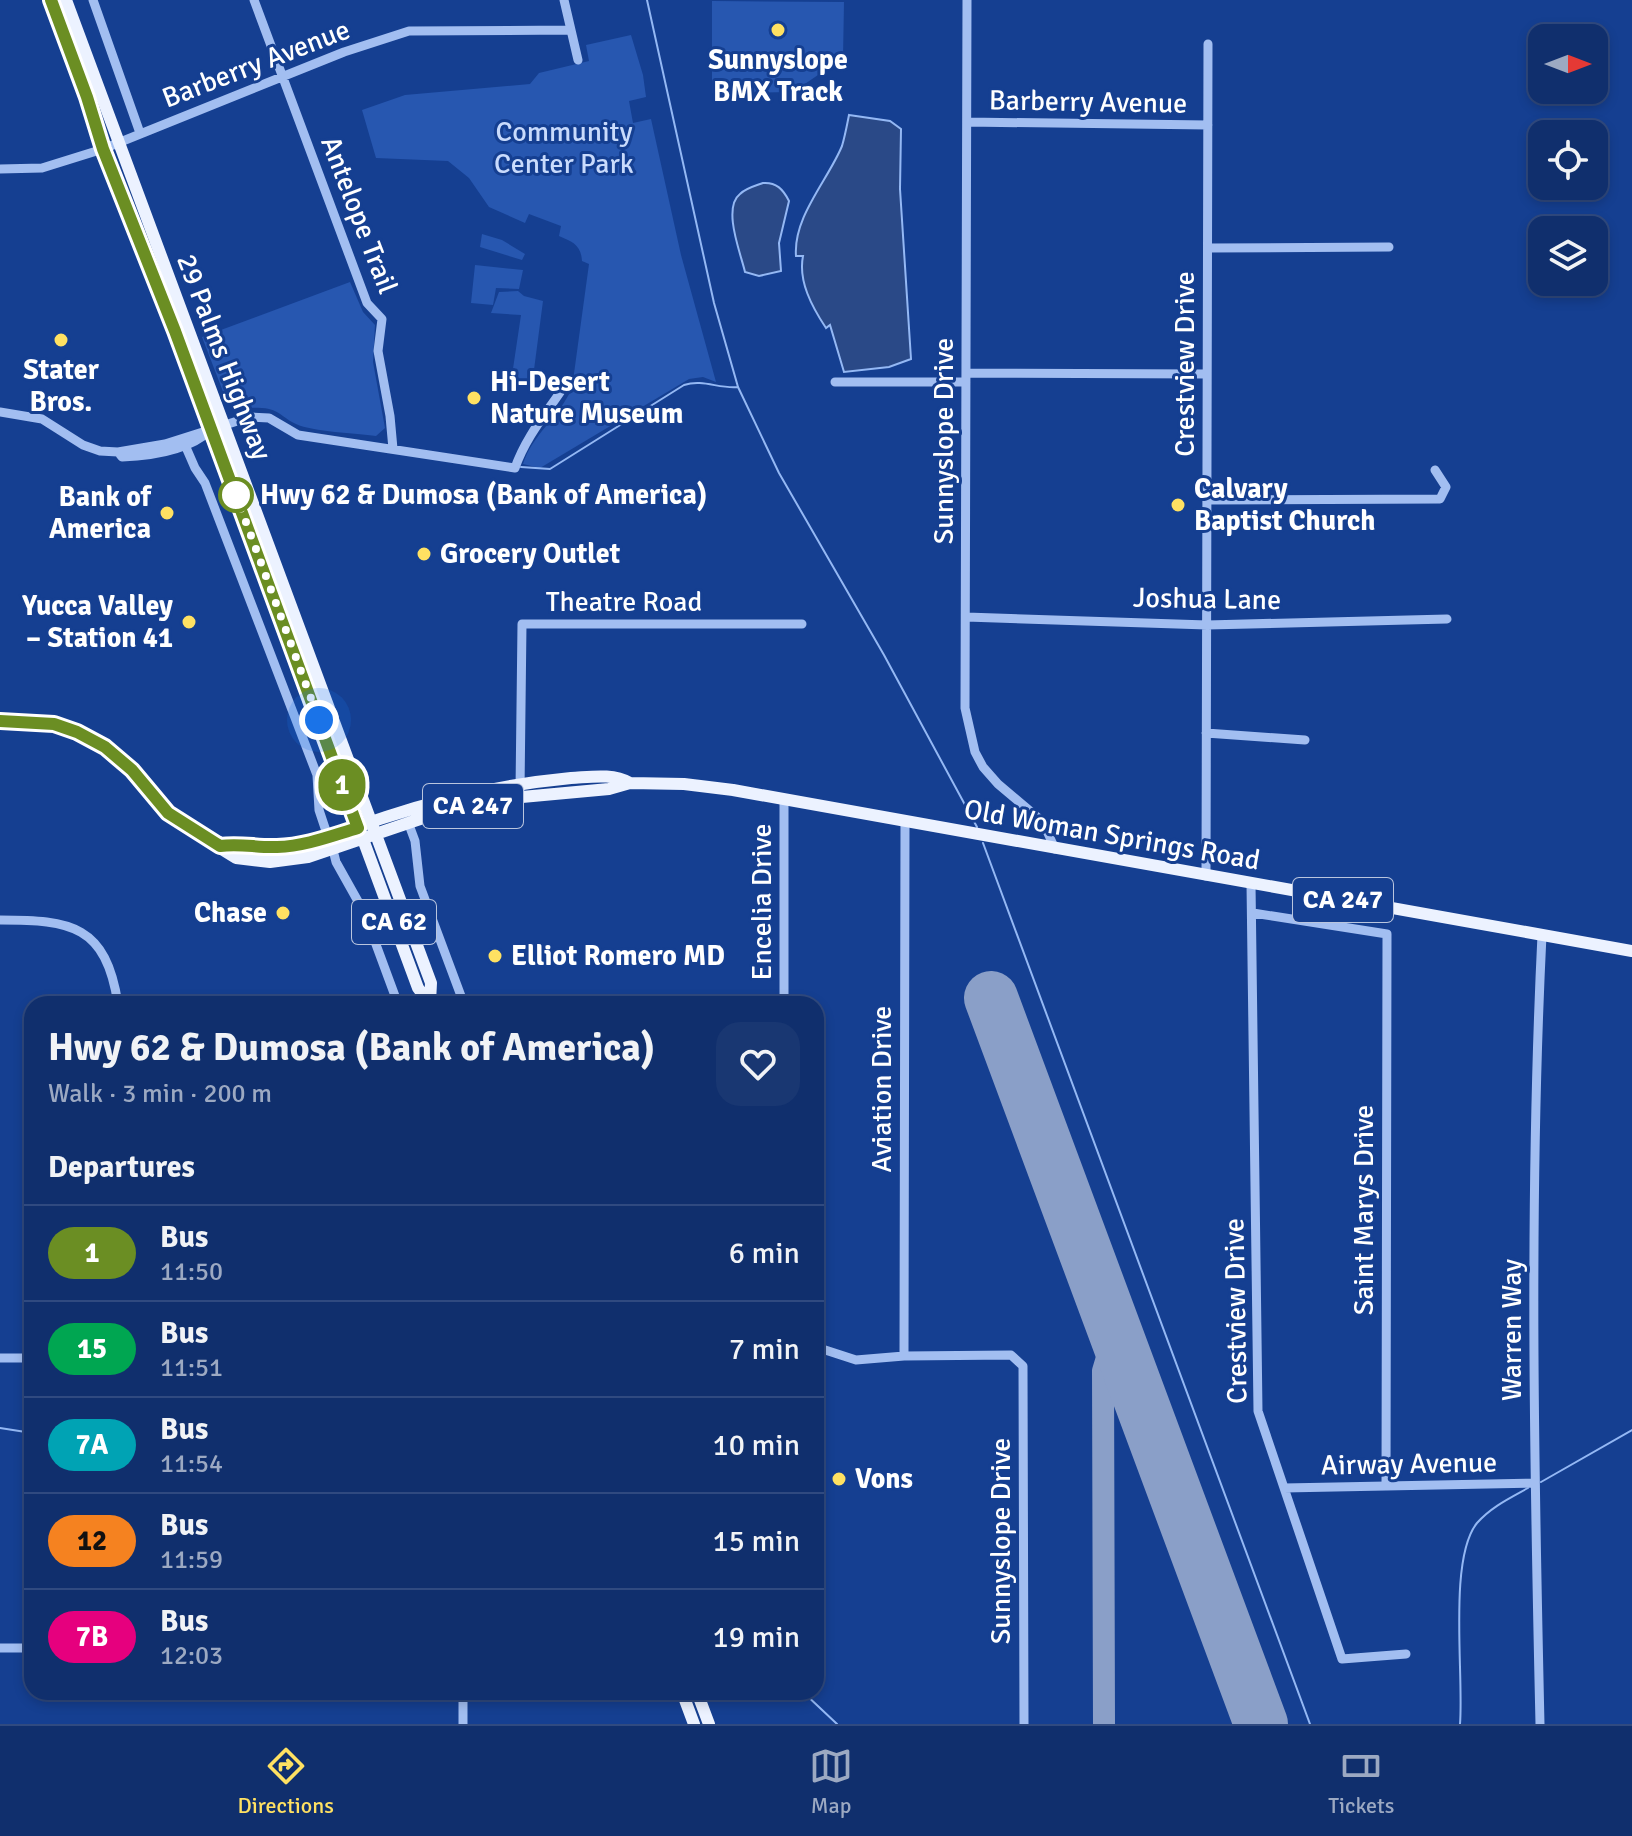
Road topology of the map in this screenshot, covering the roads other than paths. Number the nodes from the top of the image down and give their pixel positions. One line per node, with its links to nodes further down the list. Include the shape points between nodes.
1 (50, 0): 15 (main road, 29 Palms Highway / CA 62)
2 (66, 0): 14 (main road, 29 Palms Highway / CA 62)
3 (93, 0): 13 (street)
4 (254, 0): 10 (street, Antelope Trail)
5 (564, 0): 7 (street)
6 (967, 0): 11 (street, Sunnyslope Drive)
7 (571, 30): 9 (street); 10 (street, Barberry Avenue, via 409,31)
8 (1208, 44): 12 (street, Crestview Drive)
9 (578, 60)
10 (283, 77): 13 (street, Barberry Avenue); 26 (street, Antelope Trail, via 367,303 382,319 378,351)
11 (967, 122): 12 (street, Barberry Avenue); 20 (street, Sunnyslope Drive)
12 (1208, 125): 18 (street, Crestview Drive)
13 (140, 133): 14 (street, Barberry Avenue)
14 (118, 142): 15 (street, Barberry Avenue); 24 (main road, 29 Palms Highway / CA 62)
15 (103, 149): 16 (street, Barberry Avenue, via 42,168); 24 (main road, 29 Palms Highway / CA 62)
16 (0, 169)
17 (1389, 247): 18 (street)
18 (1208, 248): 19 (street, Crestview Drive)
19 (1207, 374): 20 (street); 29 (street, Crestview Drive)
20 (966, 378): 21 (street); 30 (street, Sunnyslope Drive)
21 (835, 382)
22 (561, 391): 26 (street, via 515,468)
23 (0, 412): 27 (street, via 42,419 83,445)
24 (218, 428): 25 (street); 26 (street, via 250,417 269,418 298,435); 27 (street); 41 (main road, 29 Palms Highway / CA 62); 42 (main road, 29 Palms Highway / CA 62)
25 (185, 445): 27 (street, via 135,456); 43 (street, via 205,483 317,775 319,810)
26 (393, 449)
27 (118, 452)
28 (1435, 470): 29 (street, via 1446,487 1440,499)
29 (1207, 500): 33 (street, Crestview Drive)
30 (966, 617): 33 (street, Joshua Lane); 44 (street, Sunnyslope Drive, via 965,708 975,752 998,784 1043,822)
31 (1447, 619): 33 (street, Joshua Lane)
32 (802, 624): 37 (street, Theatre Road, via 522,624)
33 (1207, 625): 35 (street, Crestview Drive)
34 (0, 721): 43 (main road, via 54,724 105,747 168,813 220,846)
35 (1206, 733): 36 (street); 45 (street, Crestview Drive)
36 (1305, 740)
37 (520, 790): 38 (main road, Old Woman Springs Road / CA 247, via 619,776 630,783 691,785); 39 (main road, Old Woman Springs Road / CA 247); 41 (main road, Old Woman Springs Road / CA 247, via 450,798)
38 (784, 800): 40 (main road, Old Woman Springs Road / CA 247); 56 (street, Encelia Drive)
39 (408, 822): 41 (main road, Old Woman Springs Road / CA 247); 55 (street, via 420,886)
40 (905, 822): 44 (main road, Old Woman Springs Road / CA 247); 58 (street, Aviation Drive)
41 (373, 828): 42 (main road, Old Woman Springs Road / CA 247); 54 (main road, 29 Palms Highway / CA 62, via 431,983)
42 (360, 834): 43 (main road); 53 (main road, 29 Palms Highway / CA 62)
43 (331, 844): 52 (street, via 364,912)
44 (1055, 849): 45 (main road, Old Woman Springs Road / CA 247)
45 (1206, 876): 46 (main road, Old Woman Springs Road / CA 247)
46 (1251, 884): 47 (street, Crestview Drive); 49 (main road, Old Woman Springs Road / CA 247)
47 (1253, 913): 62 (street, Saint Marys Drive, via 1387,934); 63 (street, Crestview Drive, via 1258,1411)
48 (0, 920): 51 (street, via 61,923 84,934 101,949)
49 (1542, 935): 50 (main road, Old Woman Springs Road / CA 247); 61 (street, Warren Way, via 1534,1089)
50 (1632, 951)
51 (116, 996)
52 (395, 996)
53 (424, 996)
54 (430, 996)
55 (461, 996)
56 (784, 996)
57 (824, 1350): 58 (street, via 856,1360)
58 (904, 1356): 73 (street, Sunnyslope Drive, via 1011,1355 1023,1366)
59 (0, 1358): 60 (street)
60 (24, 1358)
61 (1534, 1483): 62 (street, Airway Avenue); 74 (street, Warren Way)
62 (1386, 1486): 63 (street, Airway Avenue)
63 (1284, 1488): 66 (street, Crestview Drive, via 1342,1659)
64 (0, 1648): 65 (street)
65 (24, 1648)
66 (1406, 1654)
67 (463, 1700): 70 (street)
68 (685, 1700): 71 (main road)
69 (700, 1700): 72 (main road)
70 (463, 1724)
71 (694, 1724)
72 (709, 1724)
73 (1024, 1724)
74 (1540, 1724)

